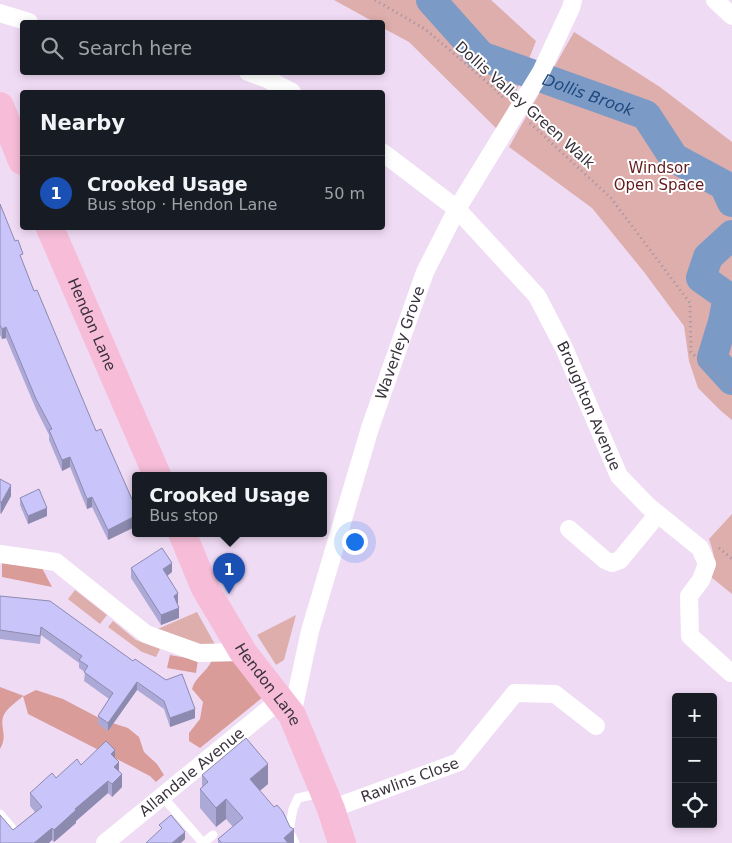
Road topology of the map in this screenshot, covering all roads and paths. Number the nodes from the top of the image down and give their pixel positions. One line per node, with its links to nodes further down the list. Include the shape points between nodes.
1 (376, 0): 9 (path, Dollis Valley Green Walk, via 425,29 494,88)
2 (574, 0): 9 (street, Waverley Grove, via 540,72)
3 (719, 1): 5 (street)
4 (0, 12): 6 (street)
5 (732, 16)
6 (22, 20)
7 (256, 75): 8 (street)
8 (288, 90)
9 (520, 105): 13 (street, Waverley Grove); 15 (path, Dollis Valley Green Walk, via 611,198 690,303 691,352)
10 (0, 106): 12 (main road)
11 (385, 154): 13 (street, Broughton Avenue)
12 (20, 156)
13 (458, 209): 17 (street, Broughton Avenue, via 537,296 564,348 619,476); 23 (street, Waverley Grove, via 425,272 370,428)
14 (51, 230): 16 (main road, Hendon Lane)
15 (732, 390)
16 (156, 472)
17 (657, 515): 18 (street, via 620,560 612,563); 22 (street, Broughton Avenue, via 700,548 707,564 701,580 689,596 690,636)
18 (569, 529)
19 (184, 537): 21 (main road, Hendon Lane, via 205,588)
20 (0, 554): 21 (street, via 56,562 146,634 199,653)
21 (243, 652): 23 (main road, Hendon Lane)
22 (731, 673)
23 (286, 707): 25 (street, Allandale Avenue); 26 (main road, Hendon Lane)
24 (596, 726): 26 (street, Rawlins Close, via 555,694 516,693 458,762)
25 (162, 796): 29 (lane, via 203,842); 30 (street, Allandale Avenue)
26 (328, 800): 31 (lane, via 298,798 288,831); 32 (main road, Hendon Lane)
27 (0, 816): 28 (lane)
28 (15, 832)
29 (214, 834)
30 (105, 843)
31 (295, 843)
32 (342, 843)

